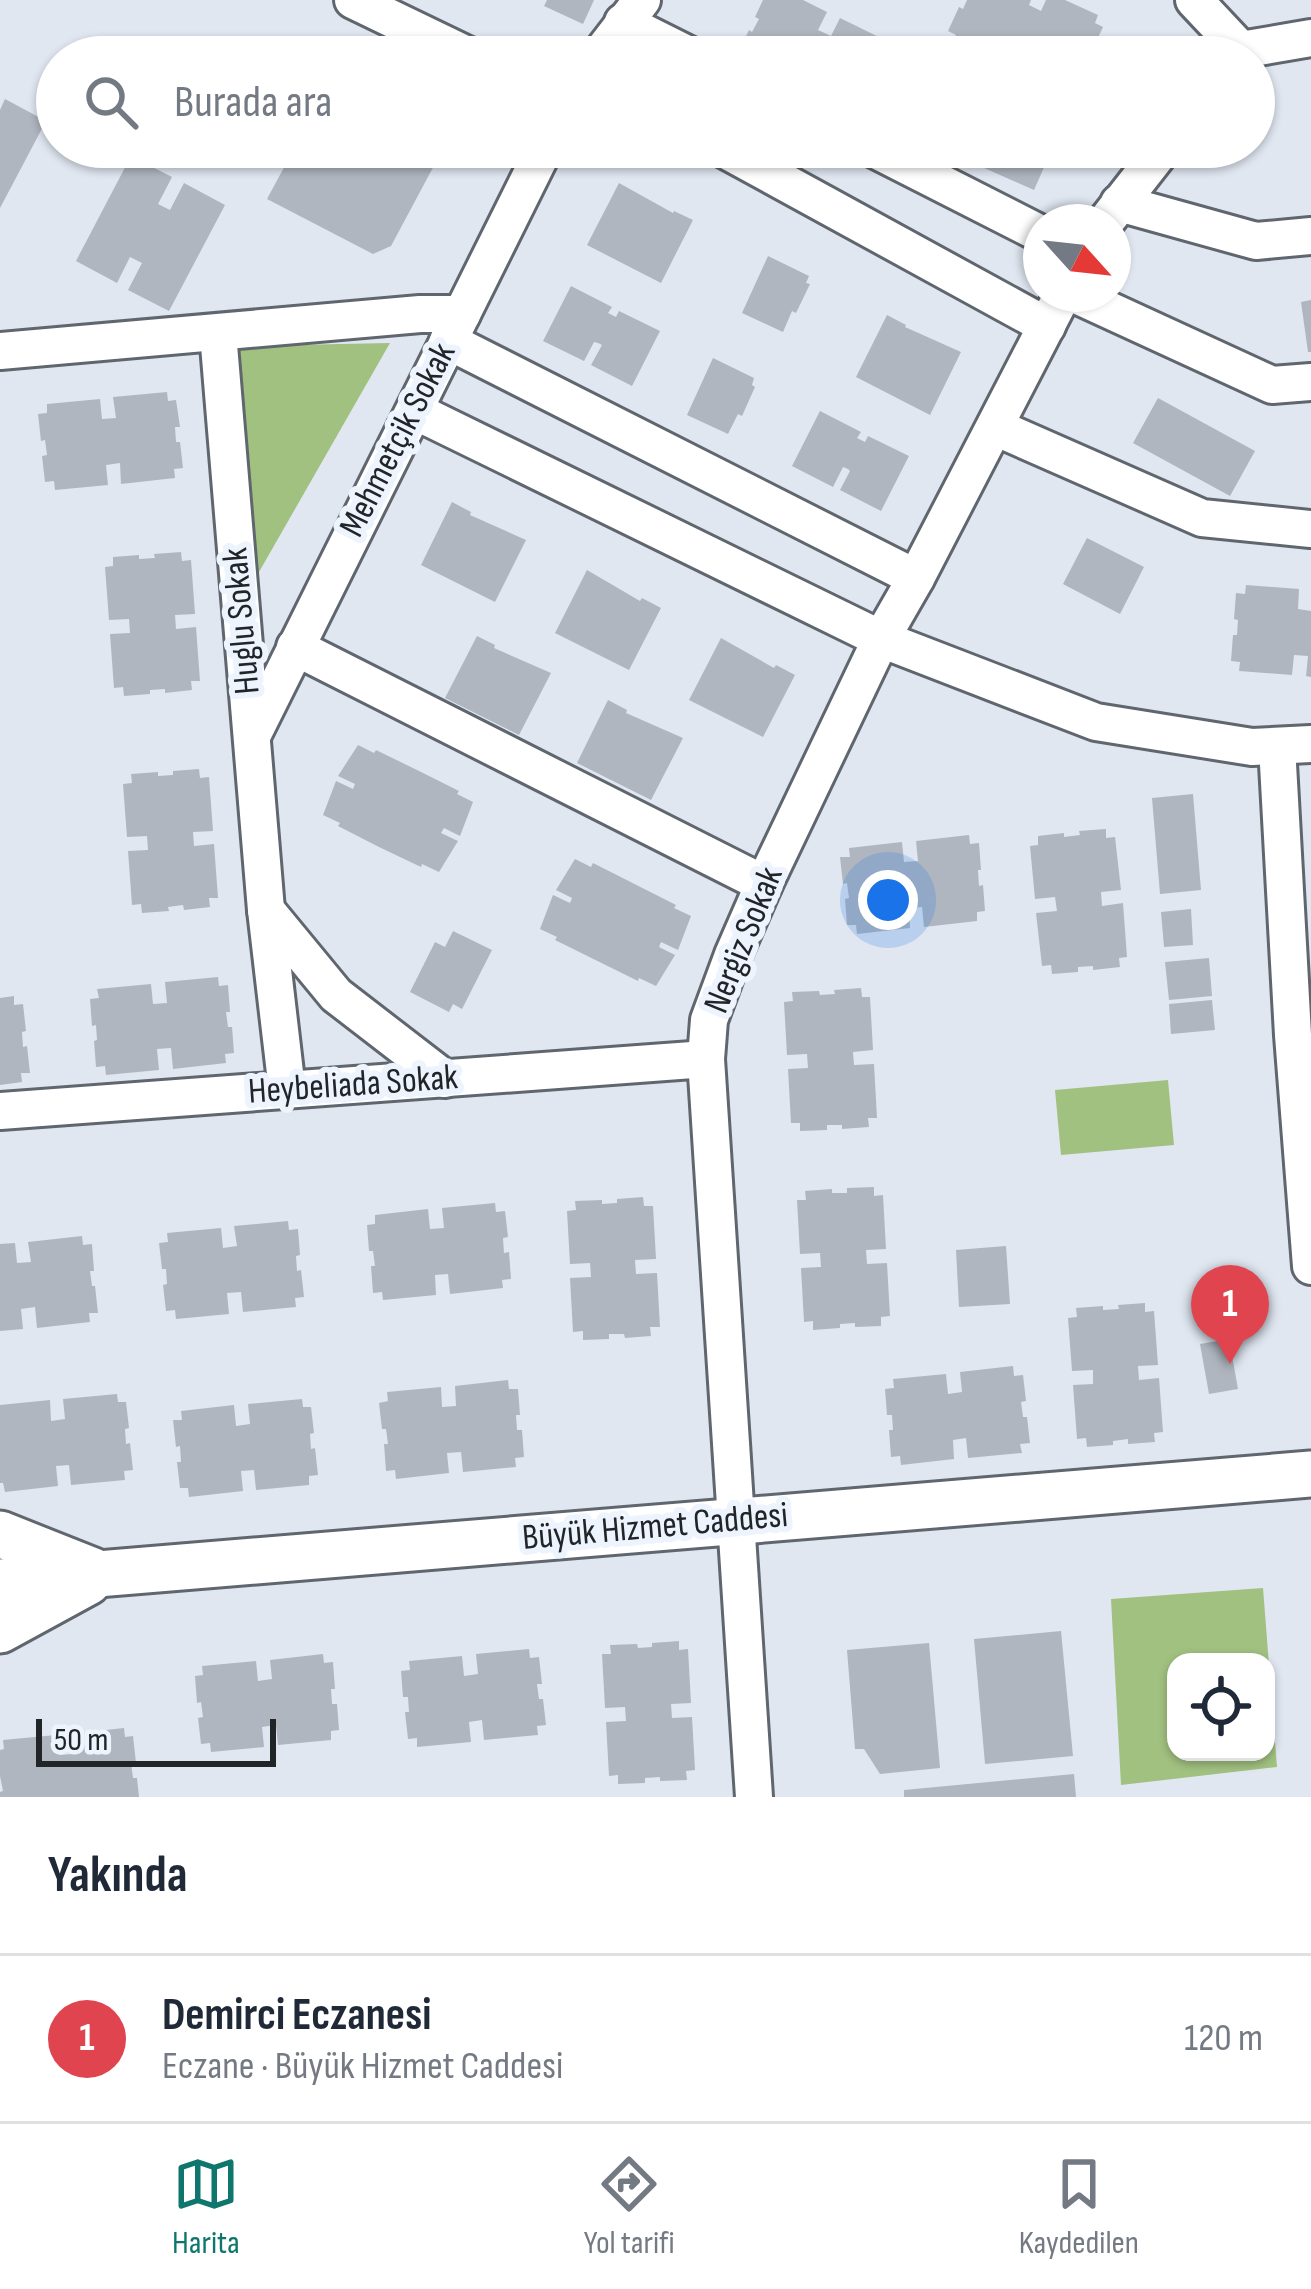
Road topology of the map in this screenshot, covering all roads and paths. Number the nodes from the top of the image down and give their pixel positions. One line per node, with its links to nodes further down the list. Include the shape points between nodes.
1 (353, 0): 4 (street)
2 (1194, 0): 7 (street)
3 (632, 11): 5 (street); 6 (street)
4 (428, 36)
5 (614, 36)
6 (665, 36)
7 (1223, 36)
8 (1311, 38): 9 (street)
9 (1275, 46)
10 (534, 168): 21 (street, Mehmetçik Sokak)
11 (763, 168): 18 (street)
12 (911, 168): 16 (street)
13 (1148, 168): 14 (street)
14 (1120, 204)
15 (1131, 217): 17 (street, via 1256,241)
16 (1023, 225)
17 (1311, 236)
18 (1023, 294)
19 (1054, 312): 26 (street, Nergiz Sokak)
20 (1113, 312): 24 (street, via 1272,385)
21 (455, 327): 22 (street, via 420,314); 25 (street, Mehmetçik Sokak); 28 (street)
22 (218, 332): 23 (street); 31 (street, Huglu Sokak)
23 (0, 351)
24 (1311, 382)
25 (415, 411): 29 (street); 30 (street, Mehmetçik Sokak)
26 (994, 427): 27 (street, via 1202,518); 28 (street, Nergiz Sokak)
27 (1311, 529)
28 (916, 578): 29 (street, Nergiz Sokak)
29 (881, 638): 32 (street, via 1096,722 1252,748); 33 (street, Nergiz Sokak)
30 (295, 647): 31 (street, Mehmetçik Sokak); 33 (street)
31 (253, 734): 34 (street, Huglu Sokak)
32 (1294, 745): 37 (street)
33 (764, 884): 35 (street, Nergiz Sokak, via 709,1019)
34 (266, 910): 36 (street, via 336,995); 38 (street, Huglu Sokak)
35 (706, 1059): 36 (street, Heybeliada Sokak); 43 (street, Nergiz Sokak)
36 (445, 1078): 38 (street, Heybeliada Sokak)
37 (1304, 1082): 40 (street)
38 (287, 1090): 39 (street, Heybeliada Sokak)
39 (0, 1111)
40 (1306, 1136): 41 (street)
41 (1311, 1266)
42 (1311, 1474): 43 (street, Büyük Hizmet Caddesi)
43 (736, 1519): 45 (street, Büyük Hizmet Caddesi); 48 (street, Nergiz Sokak)
44 (0, 1534): 45 (street)
45 (101, 1574): 46 (street, Büyük Hizmet Caddesi); 47 (street)
46 (0, 1582)
47 (0, 1630)
48 (754, 1797)

